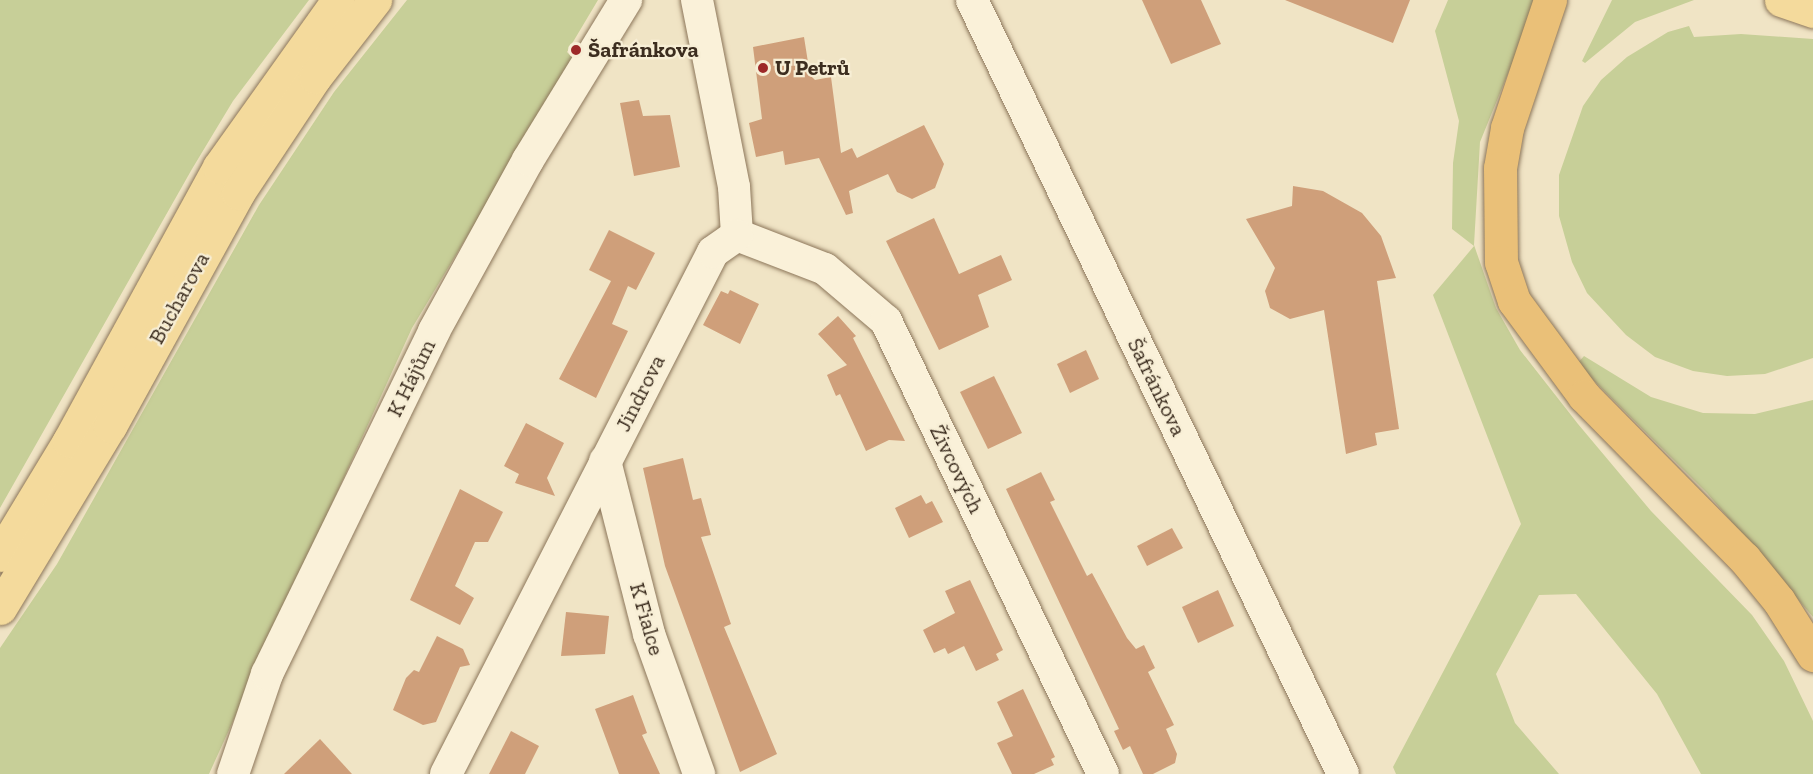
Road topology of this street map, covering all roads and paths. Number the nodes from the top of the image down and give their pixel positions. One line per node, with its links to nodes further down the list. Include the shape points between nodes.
1 (338, 0): 13 (main road, Bucharova, via 219,166 69,441)
2 (375, 0): 14 (main road, Bucharova, via 315,77 238,193 99,445)
3 (626, 0): 16 (street, K Hájům, via 528,160 434,331 267,674)
4 (697, 0): 11 (street, via 734,187)
5 (972, 0): 20 (street, Šafránkova)
6 (1550, 0): 10 (highway)
7 (1570, 0): 10 (highway)
8 (1781, 0): 9 (main road)
9 (1813, 11)
10 (1507, 128): 15 (highway, via 1497,214 1501,262 1514,301 1584,396 1744,558 1779,601)
11 (737, 235): 12 (street, Jindrova, via 713,252); 19 (street, Živcových, via 825,269 886,321)
12 (605, 460): 17 (street, Jindrova); 18 (street, K Fialce, via 649,634)
13 (0, 555)
14 (0, 608)
15 (1813, 655)
16 (233, 774)
17 (446, 774)
18 (699, 774)
19 (1103, 774)
20 (1343, 774)

